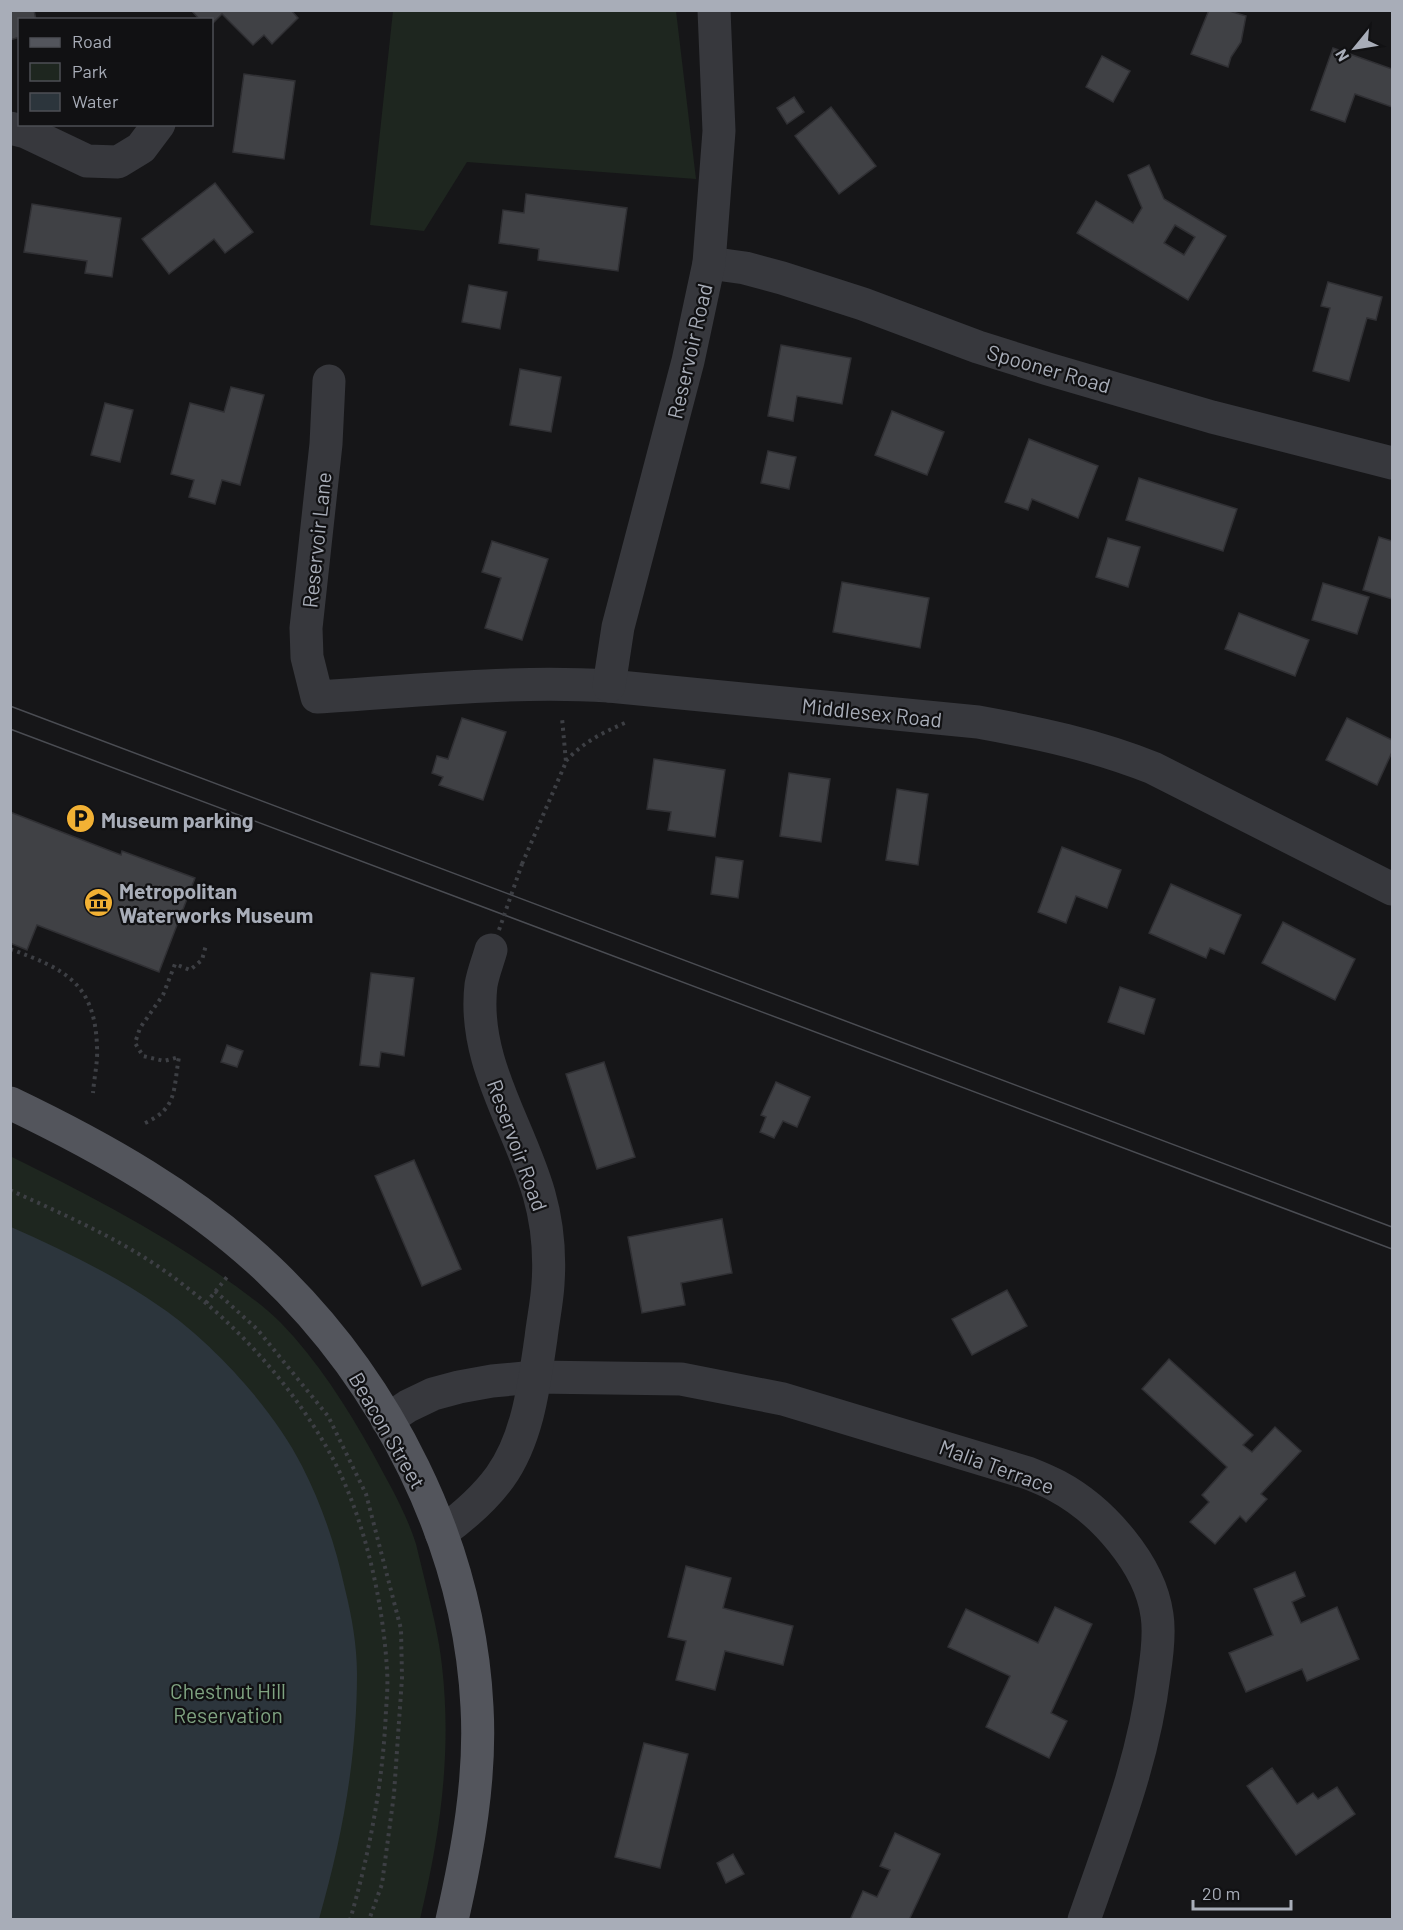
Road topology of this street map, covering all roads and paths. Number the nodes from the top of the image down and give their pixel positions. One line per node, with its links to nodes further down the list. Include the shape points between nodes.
1 (714, 10): 4 (street, Reservoir Road, via 719,131)
2 (158, 126): 3 (street, via 141,148 118,162 87,161)
3 (10, 128)
4 (709, 263): 6 (street, Spooner Road, via 782,278 1048,369 1212,417); 7 (street, Reservoir Road, via 688,362 618,627)
5 (329, 381): 8 (street, Reservoir Lane, via 306,628 307,657)
6 (1392, 463)
7 (609, 686): 8 (street, Middlesex Road, via 533,684); 12 (street, Middlesex Road, via 978,722 1076,741 1153,768)
8 (317, 697)
9 (561, 710): 11 (path)
10 (634, 718): 11 (path, via 584,744)
11 (566, 762): 13 (path, bridge, via 522,864)
12 (1392, 889)
13 (495, 940): 23 (street, Reservoir Road, via 481,984 484,1042 501,1101 539,1194 548,1251 548,1284)
14 (206, 945): 18 (path, via 202,960 190,970 175,964 163,995 140,1028 135,1043 143,1056 164,1061 179,1058 170,1106 161,1116)
15 (10, 949): 16 (path, via 67,974 88,999 98,1048)
16 (93, 1093)
17 (10, 1103): 24 (main road, Beacon Street, via 113,1156 202,1214 248,1251 333,1342)
18 (145, 1123)
19 (10, 1190): 22 (path, via 133,1250)
20 (225, 1279): 21 (path)
21 (215, 1291): 22 (path); 27 (path, via 258,1329 328,1416 366,1494 401,1629 402,1678 394,1794 382,1884)
22 (206, 1303): 26 (path, via 267,1364 328,1449 367,1550 381,1611 387,1671 385,1734 377,1804)
23 (535, 1377): 24 (street, via 450,1389); 25 (street, Reservoir Road, via 516,1450 500,1476 463,1516); 29 (street, Malia Terrace, via 681,1379 783,1399 1028,1473 1058,1486 1112,1530 1134,1557 1150,1589 1158,1616 1157,1650 1142,1746)
24 (387, 1419): 25 (main road, Beacon Street)
25 (441, 1533): 28 (main road, Beacon Street, via 465,1616 477,1710 474,1795)
26 (350, 1920)
27 (369, 1920)
28 (452, 1920)
29 (1084, 1920)

